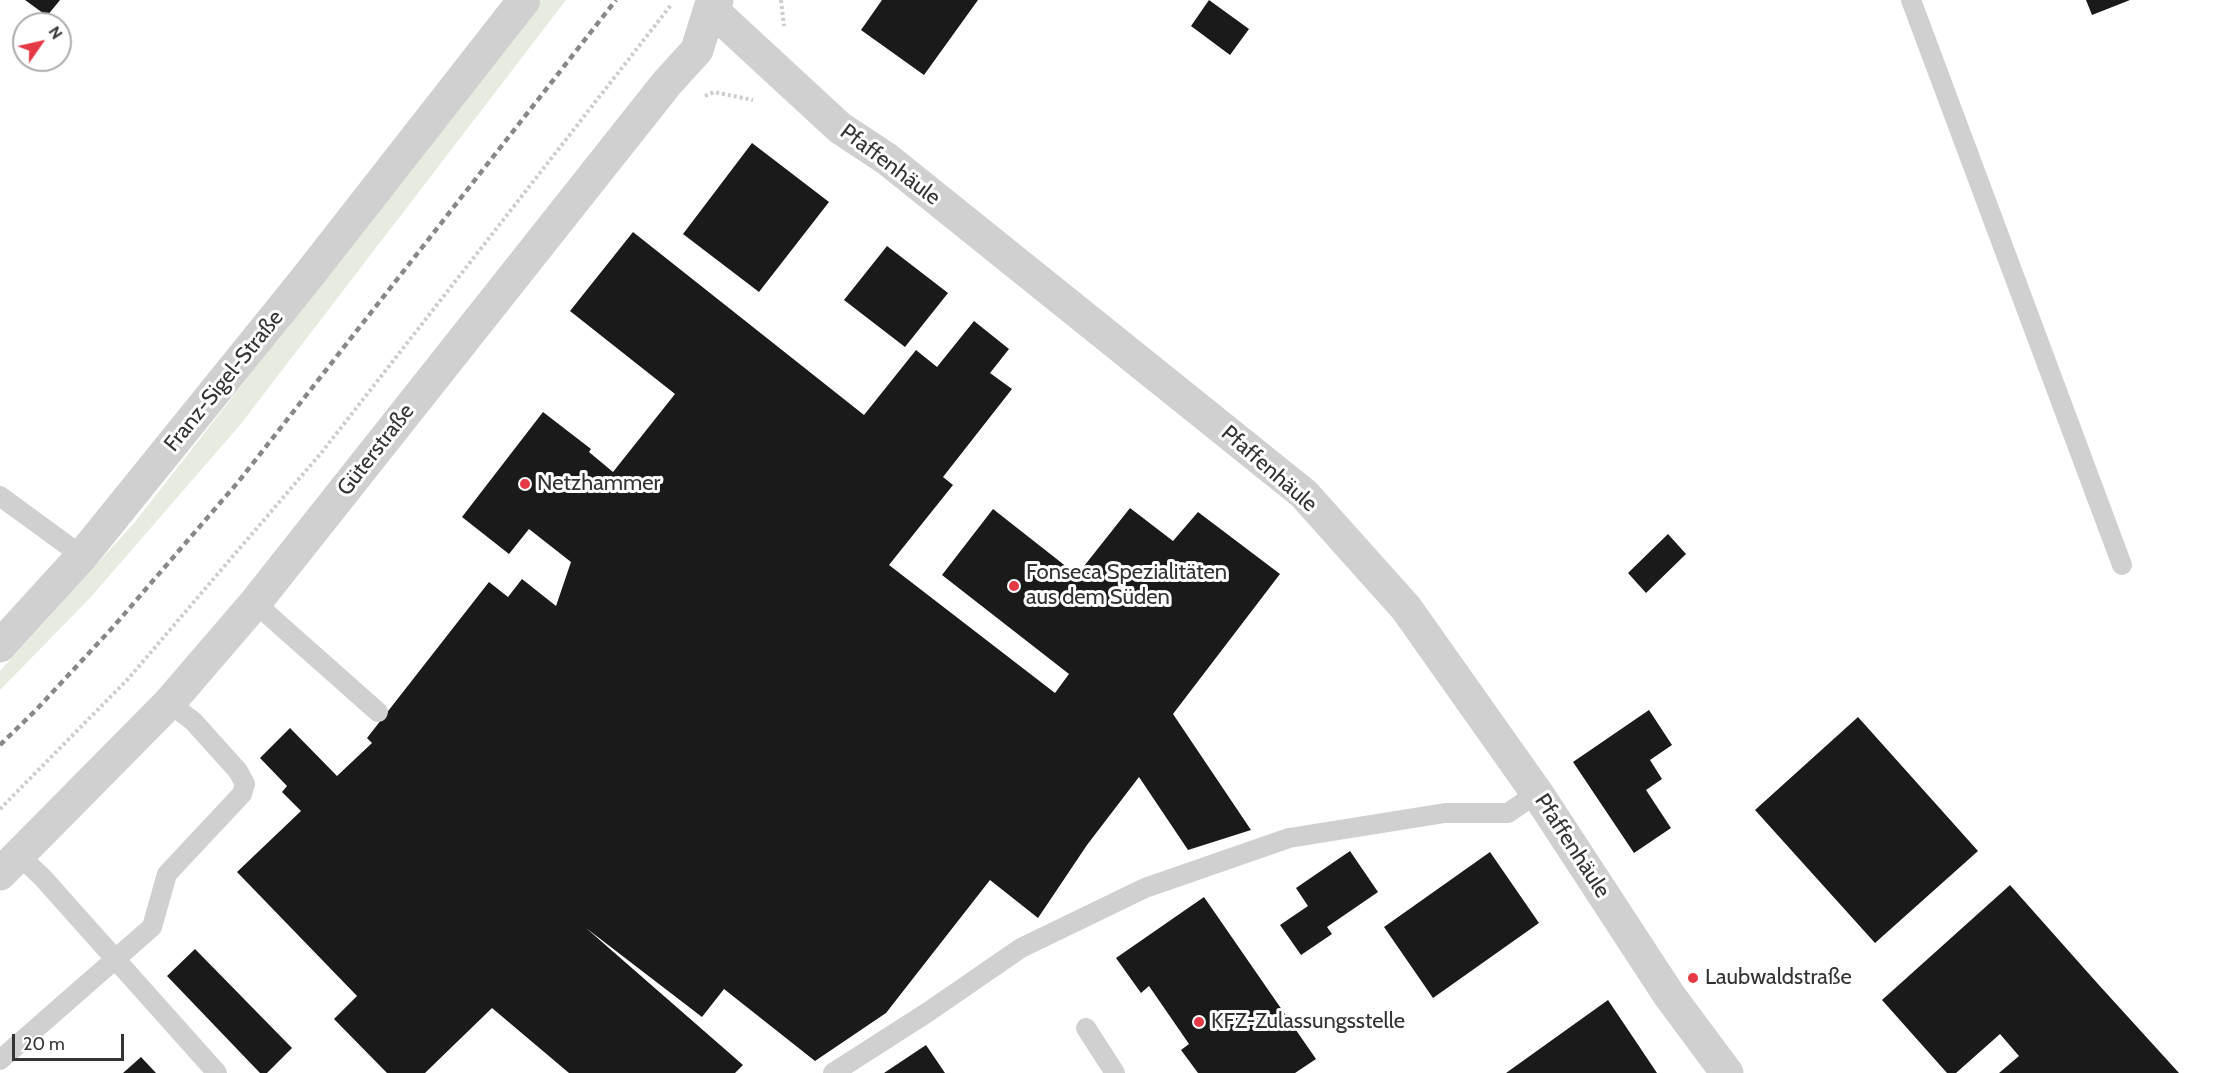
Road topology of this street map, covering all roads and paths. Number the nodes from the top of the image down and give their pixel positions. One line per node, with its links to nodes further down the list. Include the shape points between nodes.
1 (524, 0): 10 (street, Franz-Sigel-Straße)
2 (675, 0): 17 (path, via 322,452 128,679)
3 (781, 0): 6 (path)
4 (1911, 0): 11 (lane)
5 (714, 4): 12 (street, Güterstraße, via 697,50); 16 (street, Pfaffenhäule, via 840,128 887,159 1304,494 1406,608)
6 (785, 27)
7 (704, 97): 8 (path, via 714,92 751,98)
8 (759, 105)
9 (0, 496): 10 (lane)
10 (82, 556): 13 (street, Franz-Sigel-Straße)
11 (2122, 565)
12 (255, 603): 14 (street, Güterstraße); 15 (lane)
13 (0, 646)
14 (170, 703): 18 (street, Güterstraße); 19 (lane, via 193,721 245,784 242,794 167,874 153,927)
15 (378, 712)
16 (1537, 793): 23 (lane, via 1508,813 1445,813 1289,838 1145,888 1021,948); 25 (street, Pfaffenhäule, via 1669,995)
17 (0, 809)
18 (10, 865): 19 (lane, via 43,878)
19 (116, 960): 21 (lane); 22 (lane)
20 (1086, 1028): 24 (lane)
21 (0, 1060)
22 (217, 1073)
23 (833, 1073)
24 (1115, 1073)
25 (1727, 1073)

